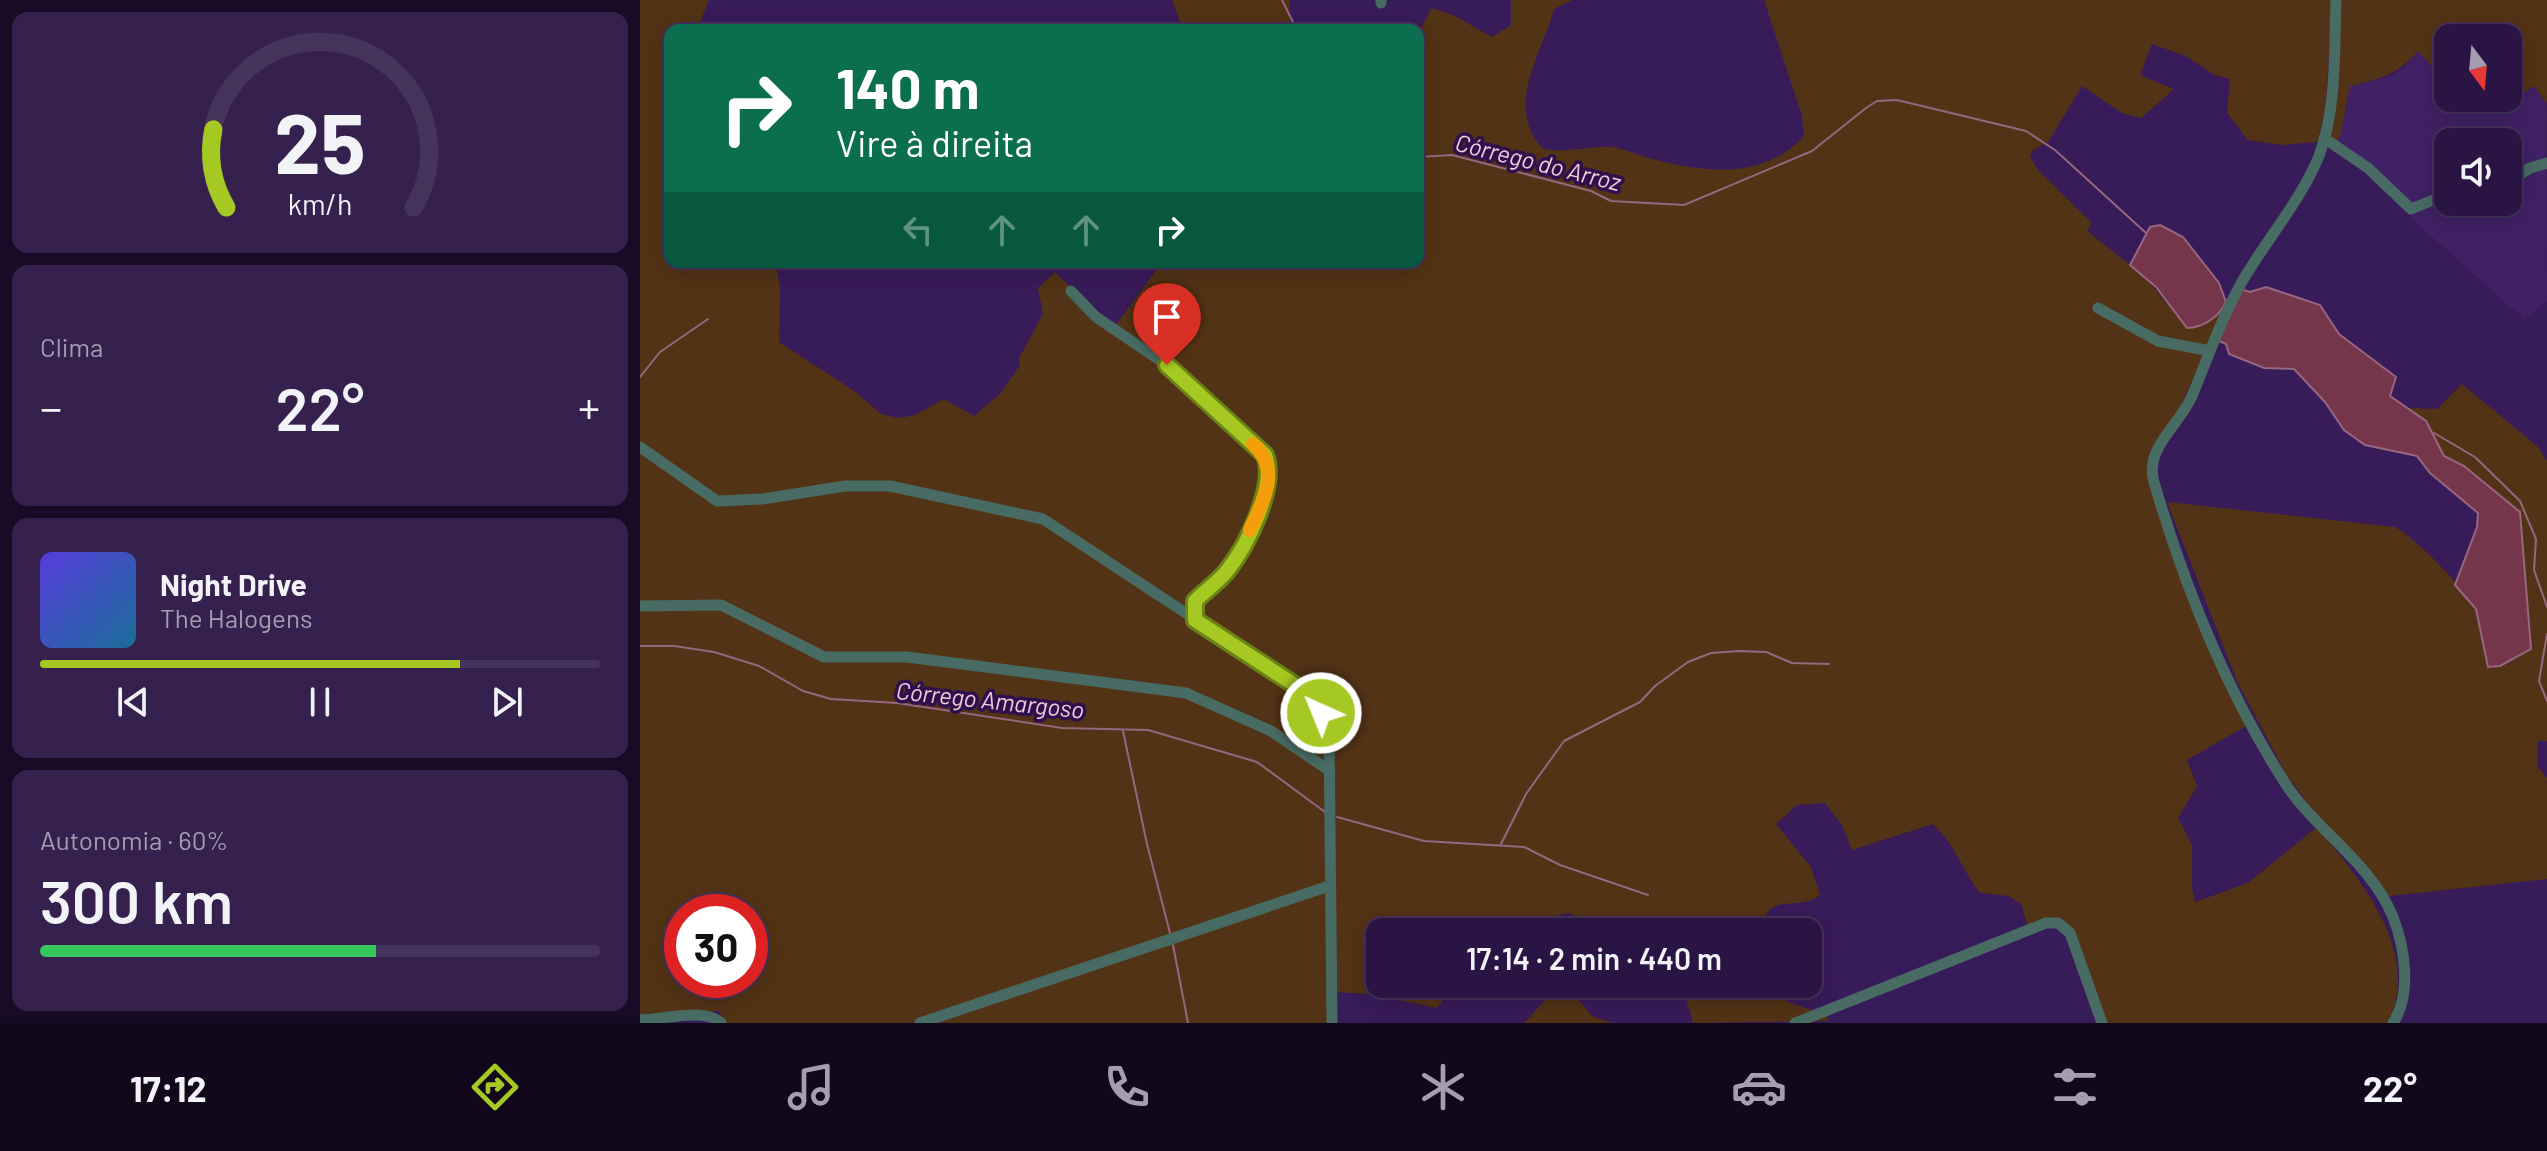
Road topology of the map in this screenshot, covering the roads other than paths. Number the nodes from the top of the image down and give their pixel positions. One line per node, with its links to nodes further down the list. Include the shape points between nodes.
1 (2336, 0): 2 (street)
2 (2324, 138): 5 (street, via 2368,168 2411,209); 8 (street, via 2310,174 2245,277)
3 (2547, 163): 4 (street)
4 (2522, 173)
5 (2434, 200)
6 (1071, 291): 11 (street, via 1096,317 1167,365 1265,455 1266,493 1238,555 1195,601)
7 (2098, 308): 8 (street, via 2158,341)
8 (2210, 351): 15 (street, via 2190,400 2156,451 2152,475 2245,715 2289,788 2356,859 2387,905 2404,964)
9 (640, 447): 11 (street, via 717,501 890,486 1043,519)
10 (640, 606): 12 (street, via 721,605 824,657 907,657 1186,693 1271,731)
11 (1195, 620): 12 (street, via 1310,695 1329,732)
12 (1330, 771): 13 (street)
13 (1329, 886): 17 (street); 18 (street)
14 (640, 1020): 16 (street, via 711,1016)
15 (2397, 1021)
16 (721, 1023)
17 (920, 1023)
18 (1332, 1023)
19 (1795, 1023): 20 (street, via 2046,923 2058,923 2070,933)
20 (2102, 1023)

